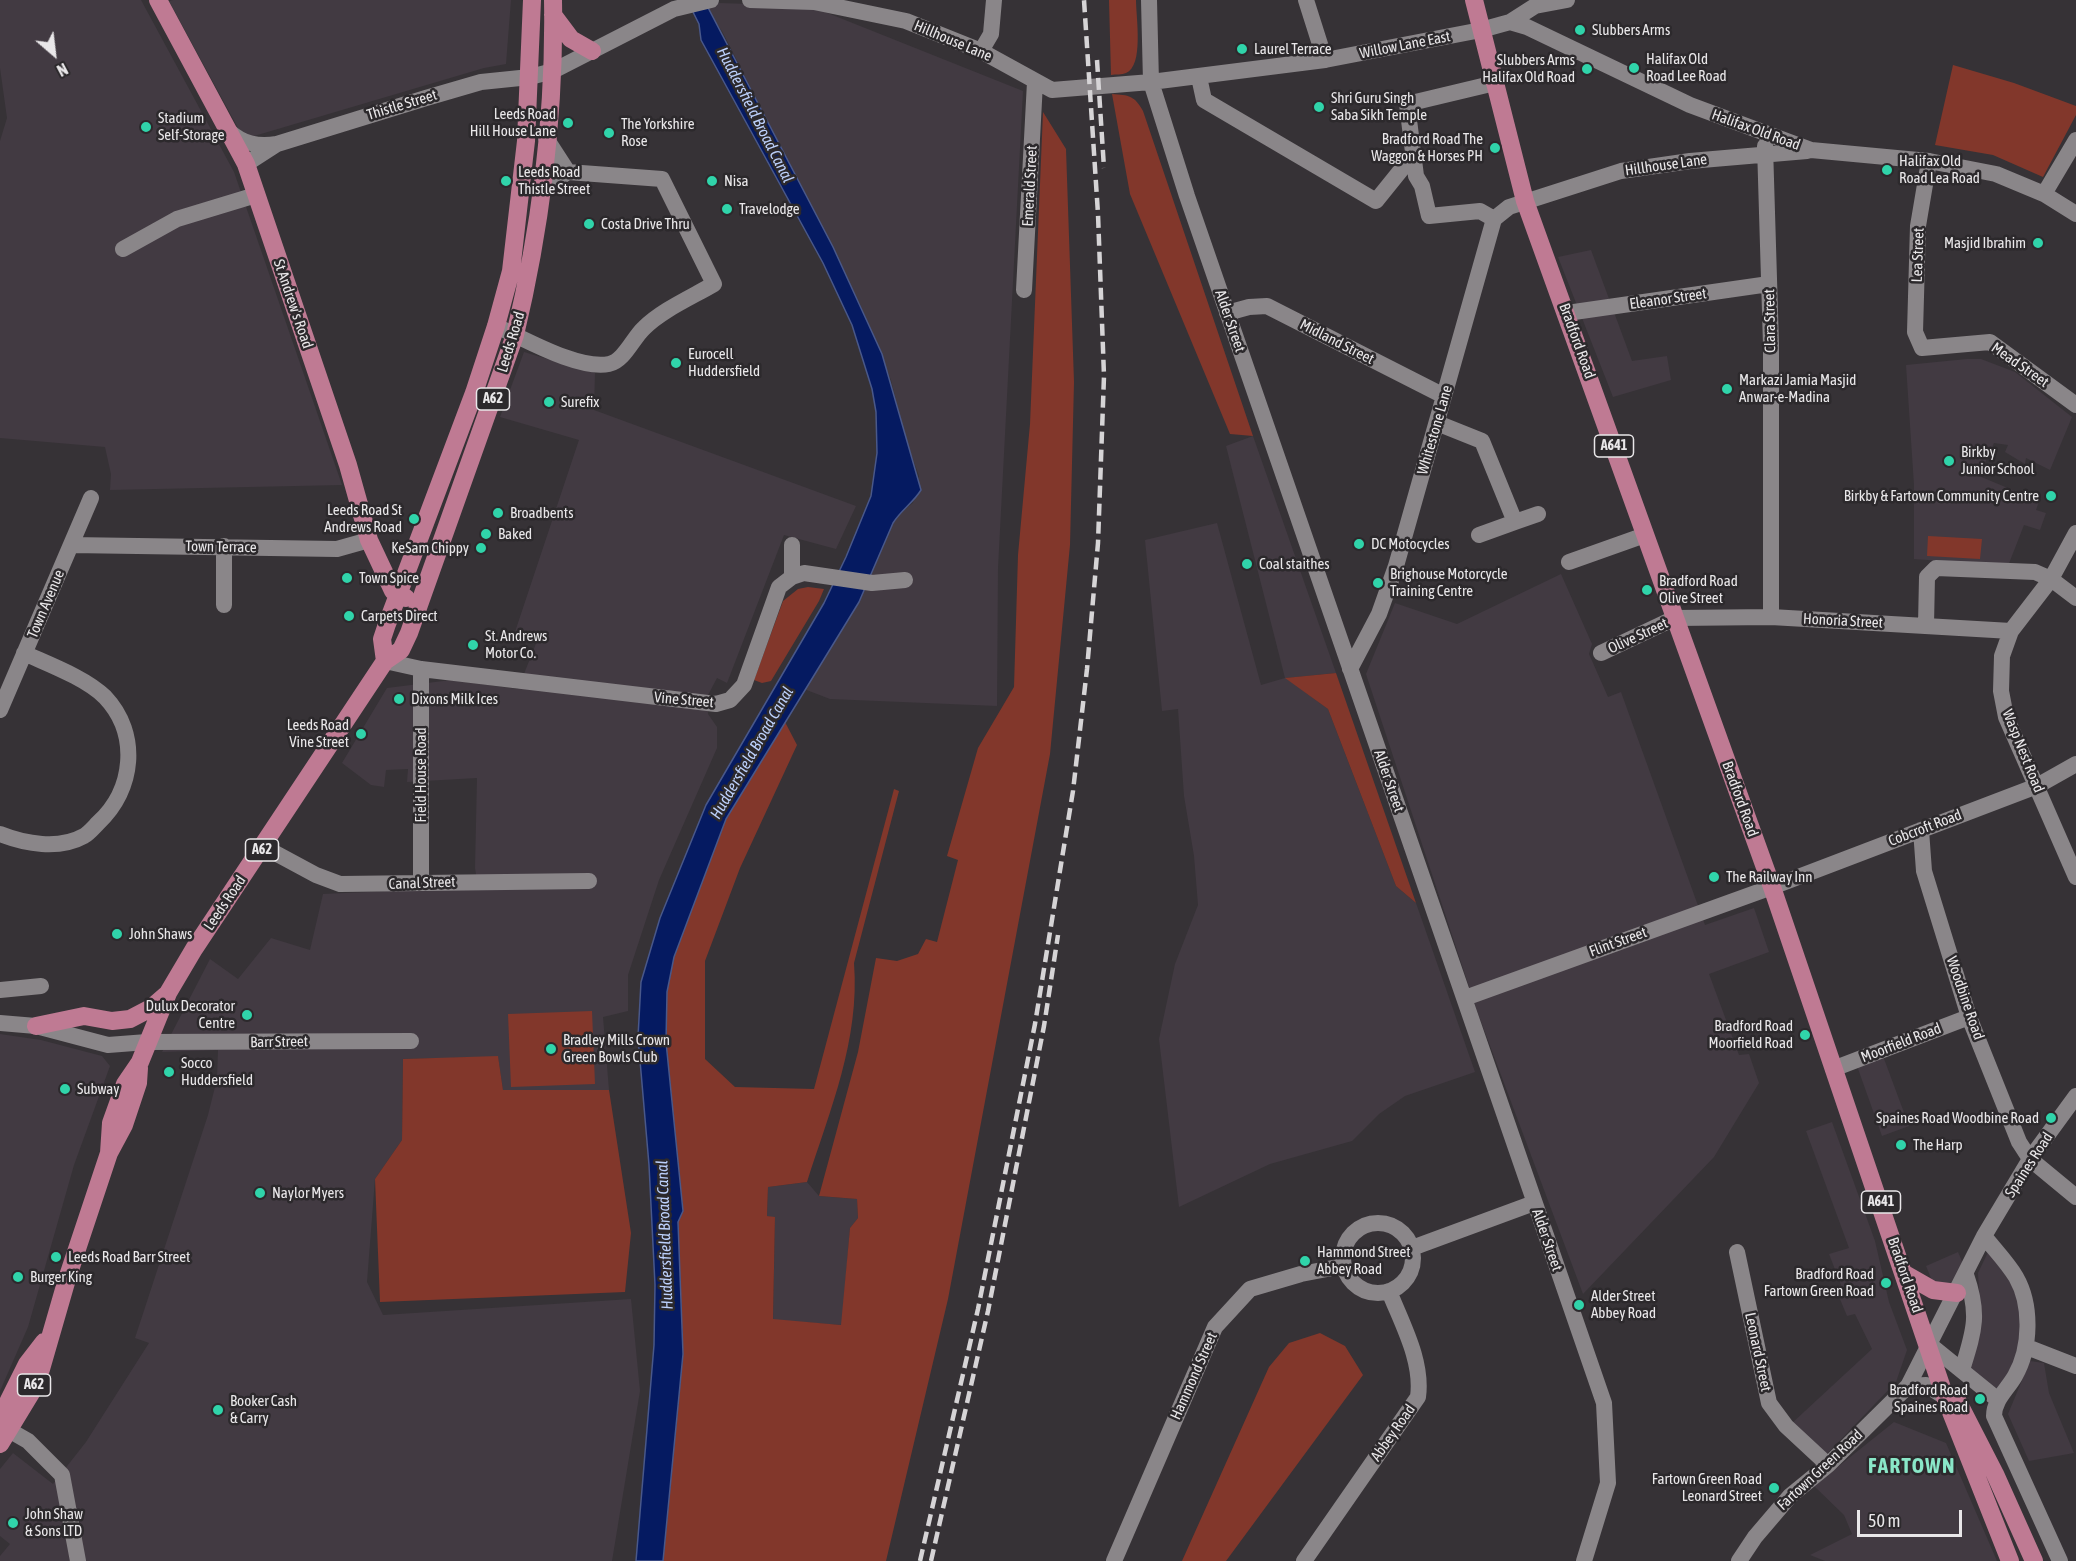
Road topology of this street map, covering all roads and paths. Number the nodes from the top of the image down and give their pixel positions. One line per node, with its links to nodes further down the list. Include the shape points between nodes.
1 (158, 0): 22 (main road, St Andrew's Road)
2 (532, 0): 17 (main road, Leeds Road / A62)
3 (711, 0): 13 (street, via 674,9)
4 (750, 0): 14 (street, Hillhouse Lane, via 814,2 906,21)
5 (994, 0): 14 (street, via 991,34)
6 (1149, 0): 20 (street, Alder Street)
7 (1305, 0): 15 (street)
8 (1474, 0): 12 (main road, Bradford Road / A641)
9 (1567, 0): 11 (street, via 1535,6)
10 (553, 8): 13 (main road, via 571,39); 16 (main road, Leeds Road / A62)
11 (1510, 22): 12 (street); 23 (street, Halifax Old Road, via 1537,31 1690,105)
12 (1481, 30): 15 (street, Willow Lane East); 21 (main road, Bradford Road / A641)
13 (592, 51): 16 (street)
14 (981, 51): 19 (street, Hillhouse Lane)
15 (1325, 60): 18 (street, Willow Lane East)
16 (553, 71): 17 (street); 24 (main road, Leeds Road / A62)
17 (530, 77): 26 (street, Thistle Street, via 481,82); 44 (main road, Leeds Road / A62, via 518,220 511,271)
18 (1199, 77): 20 (street, Willow Lane East); 31 (street, via 1204,100 1376,201)
19 (1035, 82): 20 (street, Hillhouse Lane, via 1052,90); 41 (street, Emerald Street)
20 (1151, 82): 42 (street, Alder Street)
21 (1495, 83): 36 (main road, Bradford Road / A641); 38 (street, via 1407,104 1416,176 1429,216 1480,211)
22 (229, 131): 26 (street, Thistle Street, via 244,143); 30 (main road, St Andrew's Road)
23 (1765, 133): 27 (street, Halifax Old Road); 28 (street, Clara Street)
24 (546, 138): 32 (street); 33 (main road, Leeds Road / A62)
25 (2076, 140): 34 (street)
26 (277, 144): 30 (street, Thistle Street)
27 (1811, 150): 28 (street, Hillhouse Lane); 29 (street, Halifax Old Road)
28 (1766, 154): 36 (street, Hillhouse Lane, via 1621,171); 40 (street, Clara Street)
29 (1924, 161): 34 (street, Halifax Old Road, via 2000,175); 46 (street, Lea Street, via 1916,332)
30 (246, 164): 35 (main road, St Andrew's Road)
31 (1401, 170)
32 (568, 172): 33 (street); 45 (street, via 662,179 714,284 646,326 612,364 569,357)
33 (541, 189): 45 (main road, Leeds Road / A62)
34 (2044, 194): 37 (street, Halifax Old Road)
35 (256, 195): 39 (street, via 177,219); 56 (main road, St Andrew's Road, via 348,465)
36 (1525, 201): 38 (street); 43 (main road, Bradford Road / A641)
37 (2076, 214)
38 (1494, 219): 47 (street, Whitestone Lane)
39 (123, 249)
40 (1770, 284): 43 (street, Eleanor Street); 68 (street, Clara Street)
41 (1024, 290)
42 (1227, 313): 47 (street, Midland Street, via 1267,306); 76 (street, Alder Street)
43 (1567, 313): 55 (main road, Bradford Road / A641)
44 (496, 326): 45 (street); 64 (main road, Leeds Road / A62)
45 (515, 335): 66 (main road, Leeds Road / A62)
46 (1922, 348): 48 (street, Mead Street, via 1990,342)
47 (1444, 396): 49 (street, Whitestone Lane)
48 (2076, 405)
49 (1437, 423): 52 (street, via 1482,441); 76 (street, Whitestone Lane, via 1396,566 1378,614)
50 (91, 498): 57 (street, Town Avenue)
51 (1538, 514): 52 (street)
52 (1515, 522): 54 (street)
53 (2076, 533): 62 (street, Wasp Nest Road)
54 (1479, 535)
55 (1646, 535): 60 (street); 69 (main road, Bradford Road / A641)
56 (369, 540): 59 (street, Town Terrace, via 338,549); 64 (main road, St Andrew's Road)
57 (71, 544): 59 (street, Town Terrace); 72 (street, Town Avenue)
58 (792, 545): 61 (street)
59 (224, 546): 67 (street)
60 (1569, 562)
61 (792, 577): 63 (street, via 804,573 872,583); 75 (street, Vine Street, via 779,587 744,686 730,700 716,704)
62 (2051, 579): 65 (street); 70 (street, via 2035,572 1935,568 1927,577); 71 (street, Wasp Nest Road)
63 (904, 580)
64 (398, 596): 66 (main road); 74 (main road, Leeds Road / A62, via 382,639)
65 (2076, 598)
66 (419, 602): 74 (main road, Leeds Road / A62, via 401,650)
67 (224, 605)
68 (1771, 617): 69 (street, Honoria Street); 70 (street, Honoria Street)
69 (1675, 618): 73 (street, Olive Street); 86 (main road, Bradford Road / A641)
70 (1926, 625): 71 (street, Honoria Street)
71 (2011, 631): 79 (street, Wasp Nest Road, via 2002,656 2001,691 2006,717)
72 (24, 653): 77 (street, Town Avenue); 81 (street, via 104,696 123,725 130,755 125,783 111,811 84,836 54,844 22,843)
73 (1600, 653)
74 (384, 661): 75 (street, Vine Street); 82 (main road, Leeds Road / A62)
75 (421, 669): 84 (street, Field House Road)
76 (1350, 669): 90 (street, Alder Street)
77 (0, 710)
78 (2076, 764): 79 (street, Cobcroft Road)
79 (2037, 786): 80 (street, Cobcroft Road); 83 (street, Wasp Nest Road)
80 (1920, 830): 86 (street, Cobcroft Road); 91 (street, Woodbine Road, via 1924,871)
81 (0, 834)
82 (264, 847): 84 (street, Canal Street, via 340,884); 89 (main road, Leeds Road / A62)
83 (2076, 877)
84 (421, 881): 85 (street, Canal Street)
85 (589, 881)
86 (1772, 887): 90 (street, Flint Street); 96 (main road, Bradford Road / A641)
87 (41, 986): 88 (street)
88 (0, 990)
89 (168, 993): 93 (main road, via 130,1019 112,1021 84,1016); 95 (main road, Leeds Road / A62)
90 (1465, 998): 100 (street, Alder Street)
91 (1969, 1017): 96 (street, Moorfield Road); 98 (street, Woodbine Road, via 2019,1142)
92 (0, 1023): 93 (street, Barr Street)
93 (36, 1026): 95 (street, Barr Street, via 108,1045)
94 (411, 1041): 95 (street, Barr Street)
95 (147, 1042): 116 (main road, Leeds Road / A62, via 128,1115 109,1153 36,1382)
96 (1831, 1066): 105 (main road, Bradford Road / A641)
97 (2076, 1096): 98 (street, Spaines Road)
98 (2030, 1159): 99 (street); 101 (street, Spaines Road)
99 (2076, 1197)
100 (1534, 1203): 102 (street); 122 (street, Alder Street, via 1604,1403 1608,1483)
101 (1984, 1236): 106 (street, Spaines Road); 110 (street, via 2017,1278 2026,1310)
102 (1412, 1248): 104 (street, via 1396,1228 1366,1225 1347,1242); 107 (street, via 1411,1270 1405,1280)
103 (1737, 1252): 117 (street, Leonard Street, via 1769,1403 1786,1426)
104 (1343, 1266): 107 (street, via 1349,1278 1362,1289); 120 (street, Hammond Street, via 1250,1289 1215,1327)
105 (1905, 1274): 108 (main road, via 1933,1290); 109 (main road, Bradford Road / A641)
106 (1966, 1275): 108 (street, Spaines Road); 112 (street, via 1976,1305)
107 (1389, 1291): 121 (street, Abbey Road, via 1414,1356 1420,1382 1418,1397)
108 (1957, 1293): 109 (street, Spaines Road)
109 (1929, 1344): 112 (street); 113 (street, Fartown Green Road); 114 (main road, A641); 118 (main road, A641)
110 (2027, 1347): 111 (street); 115 (street, via 2015,1376)
111 (2076, 1366)
112 (1962, 1370): 115 (street)
113 (1908, 1386): 114 (street, via 1926,1385); 117 (street, Fartown Green Road)
114 (1945, 1397): 124 (main road, A641)
115 (1998, 1400): 125 (street, via 1994,1416)
116 (2, 1429): 119 (street, via 28,1442 62,1475)
117 (1828, 1465): 123 (street, Fartown Green Road, via 1790,1496)
118 (2032, 1556)
119 (78, 1561)
120 (1114, 1561)
121 (1304, 1561)
122 (1584, 1561)
123 (1740, 1561)
124 (2010, 1561)
125 (2060, 1561)

